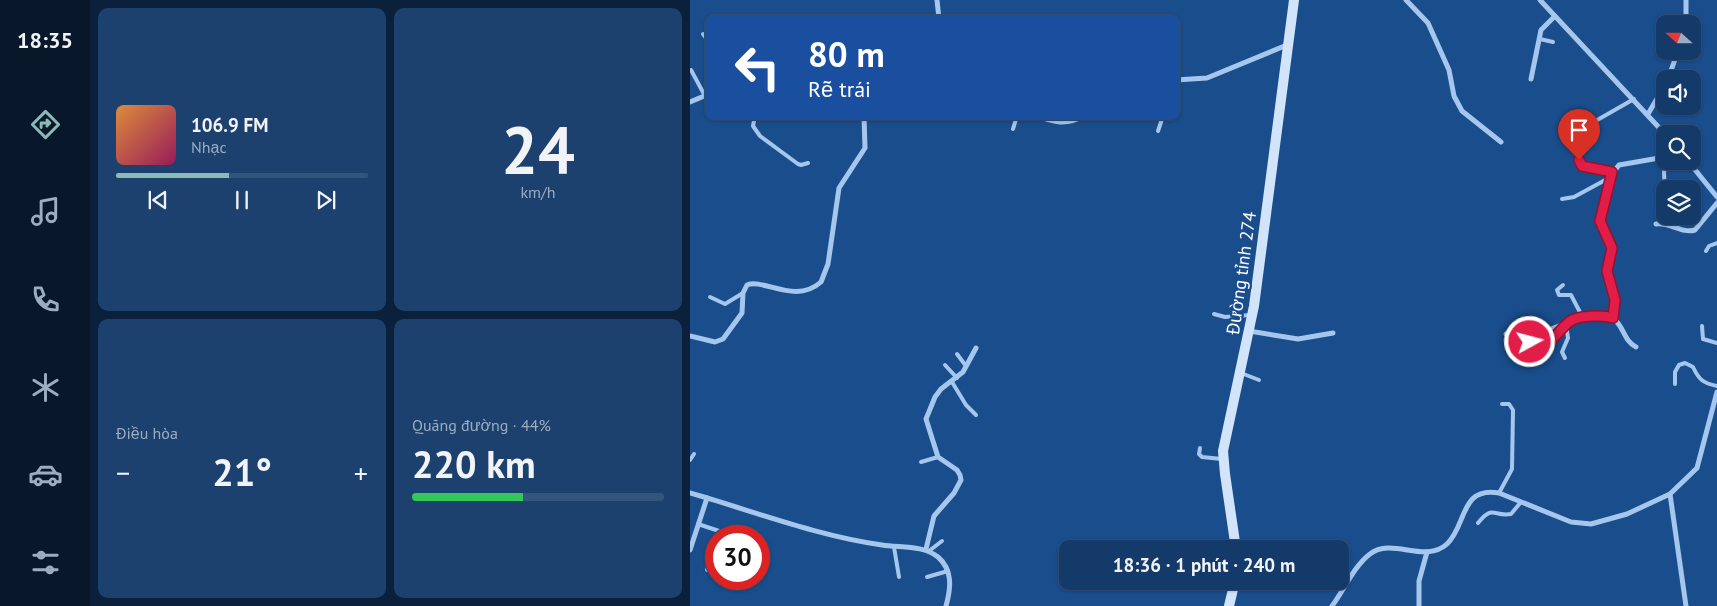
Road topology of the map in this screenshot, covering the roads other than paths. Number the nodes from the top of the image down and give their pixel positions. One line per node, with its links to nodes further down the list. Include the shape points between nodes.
1 (937, 0): 6 (street)
2 (1294, 0): 13 (main road, Đường tỉnh 274)
3 (1406, 0): 33 (street, via 1428,23 1449,70 1454,96 1462,111)
4 (1540, 0): 8 (street)
5 (1686, 0): 7 (street)
6 (939, 15)
7 (1686, 15)
8 (1555, 16): 11 (street, via 1541,30); 19 (street)
9 (703, 34): 10 (lane)
10 (705, 37)
11 (1540, 39): 12 (lane); 15 (street)
12 (1553, 42)
13 (1287, 45): 16 (street, via 1207,78); 51 (main road, Đường tỉnh 274)
14 (691, 70): 17 (lane)
15 (1532, 79)
16 (1180, 80)
17 (705, 92)
18 (705, 96): 21 (street)
19 (1634, 99): 22 (street); 30 (lane)
20 (1656, 100): 22 (street)
21 (690, 102)
22 (1648, 114): 29 (street)
23 (754, 120): 36 (lane, via 753,126 760,136 798,164)
24 (864, 120): 48 (street, via 865,148 838,188 828,264 821,282 808,290 785,291 751,283)
25 (1016, 120): 31 (lane)
26 (1058, 120): 27 (street)
27 (1074, 120)
28 (1162, 120): 32 (lane)
29 (1657, 125)
30 (1586, 127)
31 (1013, 129)
32 (1158, 131)
33 (1501, 142)
34 (1656, 158): 38 (street, via 1625,163)
35 (1579, 160): 38 (lane, via 1582,166)
36 (808, 162)
37 (1695, 170): 39 (street)
38 (1610, 175): 40 (lane, via 1574,197); 53 (street, via 1600,221 1612,248 1607,271 1615,300)
39 (1717, 197)
40 (1562, 199)
41 (1717, 203): 42 (street)
42 (1701, 223)
43 (1670, 225): 44 (street, via 1690,232)
44 (1699, 225)
45 (1717, 243): 46 (lane)
46 (1706, 251)
47 (1563, 285): 52 (lane, via 1557,290 1559,296 1571,295)
48 (743, 293): 49 (lane, via 725,304); 61 (street, via 742,314 723,338 714,342)
49 (710, 297)
50 (1214, 314): 51 (lane, via 1226,317)
51 (1252, 315): 58 (main road, Đường tỉnh 274)
52 (1583, 318): 53 (street); 54 (street)
53 (1613, 318): 63 (street, via 1628,342)
54 (1570, 321): 55 (street); 57 (lane)
55 (1566, 326): 60 (street, via 1558,336 1540,344 1521,335); 66 (lane, via 1568,338 1562,352)
56 (1702, 326): 62 (lane, via 1703,339)
57 (1552, 328)
58 (1249, 331): 59 (street, via 1298,339); 69 (main road, Đường tỉnh 274)
59 (1333, 333)
60 (1506, 334)
61 (691, 336)
62 (1717, 343)
63 (1636, 347)
64 (976, 348): 68 (street)
65 (957, 354): 68 (lane)
66 (1565, 358)
67 (945, 365): 70 (lane)
68 (966, 366): 70 (street)
69 (1241, 373): 71 (lane); 80 (main road, Đường tỉnh 274, via 1223,451)
70 (954, 380): 76 (lane, via 966,405); 79 (street, via 935,397 926,418)
71 (1259, 380)
72 (1675, 384): 73 (lane, via 1675,372 1679,365 1685,363 1693,367 1704,383)
73 (1717, 386)
74 (1717, 392): 85 (street, via 1697,468)
75 (1502, 404): 84 (lane, via 1508,404 1514,410 1512,469)
76 (976, 415)
77 (1200, 448): 80 (lane, via 1202,457)
78 (694, 454): 81 (lane)
79 (938, 457): 82 (lane); 95 (street, via 957,470 961,480 934,516)
80 (1224, 459): 91 (main road, Đường tỉnh 274)
81 (690, 460)
82 (922, 462)
83 (690, 493): 86 (street)
84 (1499, 493): 87 (street); 96 (street, via 1480,493 1472,499 1448,543)
85 (1670, 494): 87 (street, via 1627,514 1591,524 1571,522); 105 (street)
86 (707, 498): 89 (street); 93 (street, via 849,540)
87 (1520, 502): 88 (lane, via 1511,514 1491,511)
88 (1478, 523)
89 (698, 524): 90 (lane); 94 (street)
90 (705, 526)
91 (1235, 540)
92 (942, 542): 95 (lane)
93 (894, 547): 95 (street); 98 (lane)
94 (690, 550)
95 (927, 550): 97 (street, via 946,564)
96 (1427, 552): 103 (street, via 1386,549 1371,553); 104 (street, via 1419,581)
97 (948, 571): 99 (lane); 101 (street, via 951,588)
98 (899, 577)
99 (927, 577)
100 (1233, 590): 102 (main road)
101 (946, 606)
102 (1229, 606)
103 (1332, 606)
104 (1419, 606)
105 (1686, 606)

